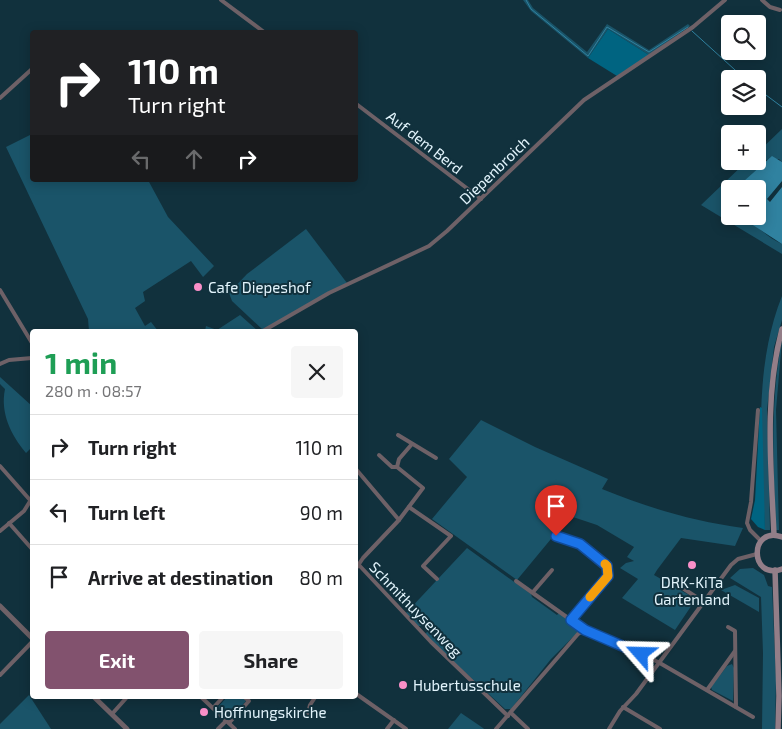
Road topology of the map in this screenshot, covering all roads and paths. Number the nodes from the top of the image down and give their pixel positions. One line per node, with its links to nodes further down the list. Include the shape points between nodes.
1 (221, 0): 5 (street)
2 (725, 0): 9 (street, Diepenbroich, via 693,27 584,100)
3 (762, 0): 4 (street)
4 (781, 11)
5 (261, 30)
6 (30, 71): 7 (street)
7 (0, 98)
8 (358, 105): 9 (street, Auf dem Berd)
9 (480, 199): 11 (street, Diepenbroich, via 429,246 329,293)
10 (0, 290): 13 (street)
11 (266, 329)
12 (782, 329): 30 (main road, via 770,409)
13 (30, 340)
14 (30, 358): 15 (street)
15 (0, 364)
16 (758, 410): 33 (street, via 747,523)
17 (398, 435): 18 (street)
18 (412, 444): 20 (street); 22 (street, via 399,459)
19 (379, 455): 22 (street, via 392,467)
20 (436, 458)
21 (0, 466): 24 (street)
22 (397, 467): 26 (street, via 422,488)
23 (358, 472): 27 (street)
24 (30, 498)
25 (30, 501): 28 (street, via 24,511)
26 (409, 507): 27 (street); 40 (street, via 451,536 423,566)
27 (399, 520): 36 (street)
28 (9, 523): 29 (street); 34 (street)
29 (0, 531)
30 (774, 535): 32 (main road); 33 (main road)
31 (556, 536): 46 (street, via 580,544 607,566 608,576)
32 (782, 537)
33 (761, 541): 35 (main road)
34 (30, 547)
35 (757, 554): 39 (main road, via 762,566); 44 (street, via 734,561)
36 (358, 564): 67 (street, Schmithuysenweg, via 458,669)
37 (782, 569): 39 (main road)
38 (552, 570): 43 (street)
39 (775, 570): 82 (main road)
40 (437, 579)
41 (516, 581): 43 (street)
42 (684, 589): 44 (street)
43 (533, 592): 46 (street)
44 (704, 602): 52 (street)
45 (0, 606): 49 (street)
46 (571, 620): 48 (street)
47 (728, 626): 51 (street, via 735,631)
48 (585, 630): 52 (street); 67 (street, via 578,634)
49 (30, 636)
50 (30, 644): 53 (street)
51 (735, 650): 54 (street); 63 (street)
52 (658, 662): 54 (street); 62 (street)
53 (0, 674)
54 (707, 690): 63 (street)
55 (358, 695): 69 (street)
56 (96, 699): 66 (street)
57 (125, 699): 66 (street)
58 (203, 699): 64 (street)
59 (221, 699): 64 (street)
60 (247, 699): 70 (street, via 249,701)
61 (314, 699): 65 (street)
62 (623, 707): 71 (street); 79 (street)
63 (736, 707): 68 (street)
64 (213, 708): 70 (street)
65 (308, 713)
66 (112, 714): 72 (street)
67 (509, 714): 77 (street); 78 (street, Schmithuysenweg)
68 (753, 717)
69 (394, 720): 75 (street); 76 (street)
70 (227, 722): 73 (street); 74 (street)
71 (648, 723): 80 (street); 81 (street)
72 (127, 729)
73 (218, 729)
74 (235, 729)
75 (387, 729)
76 (406, 729)
77 (496, 729)
78 (528, 729)
79 (609, 729)
80 (645, 729)
81 (660, 729)
82 (778, 729)

